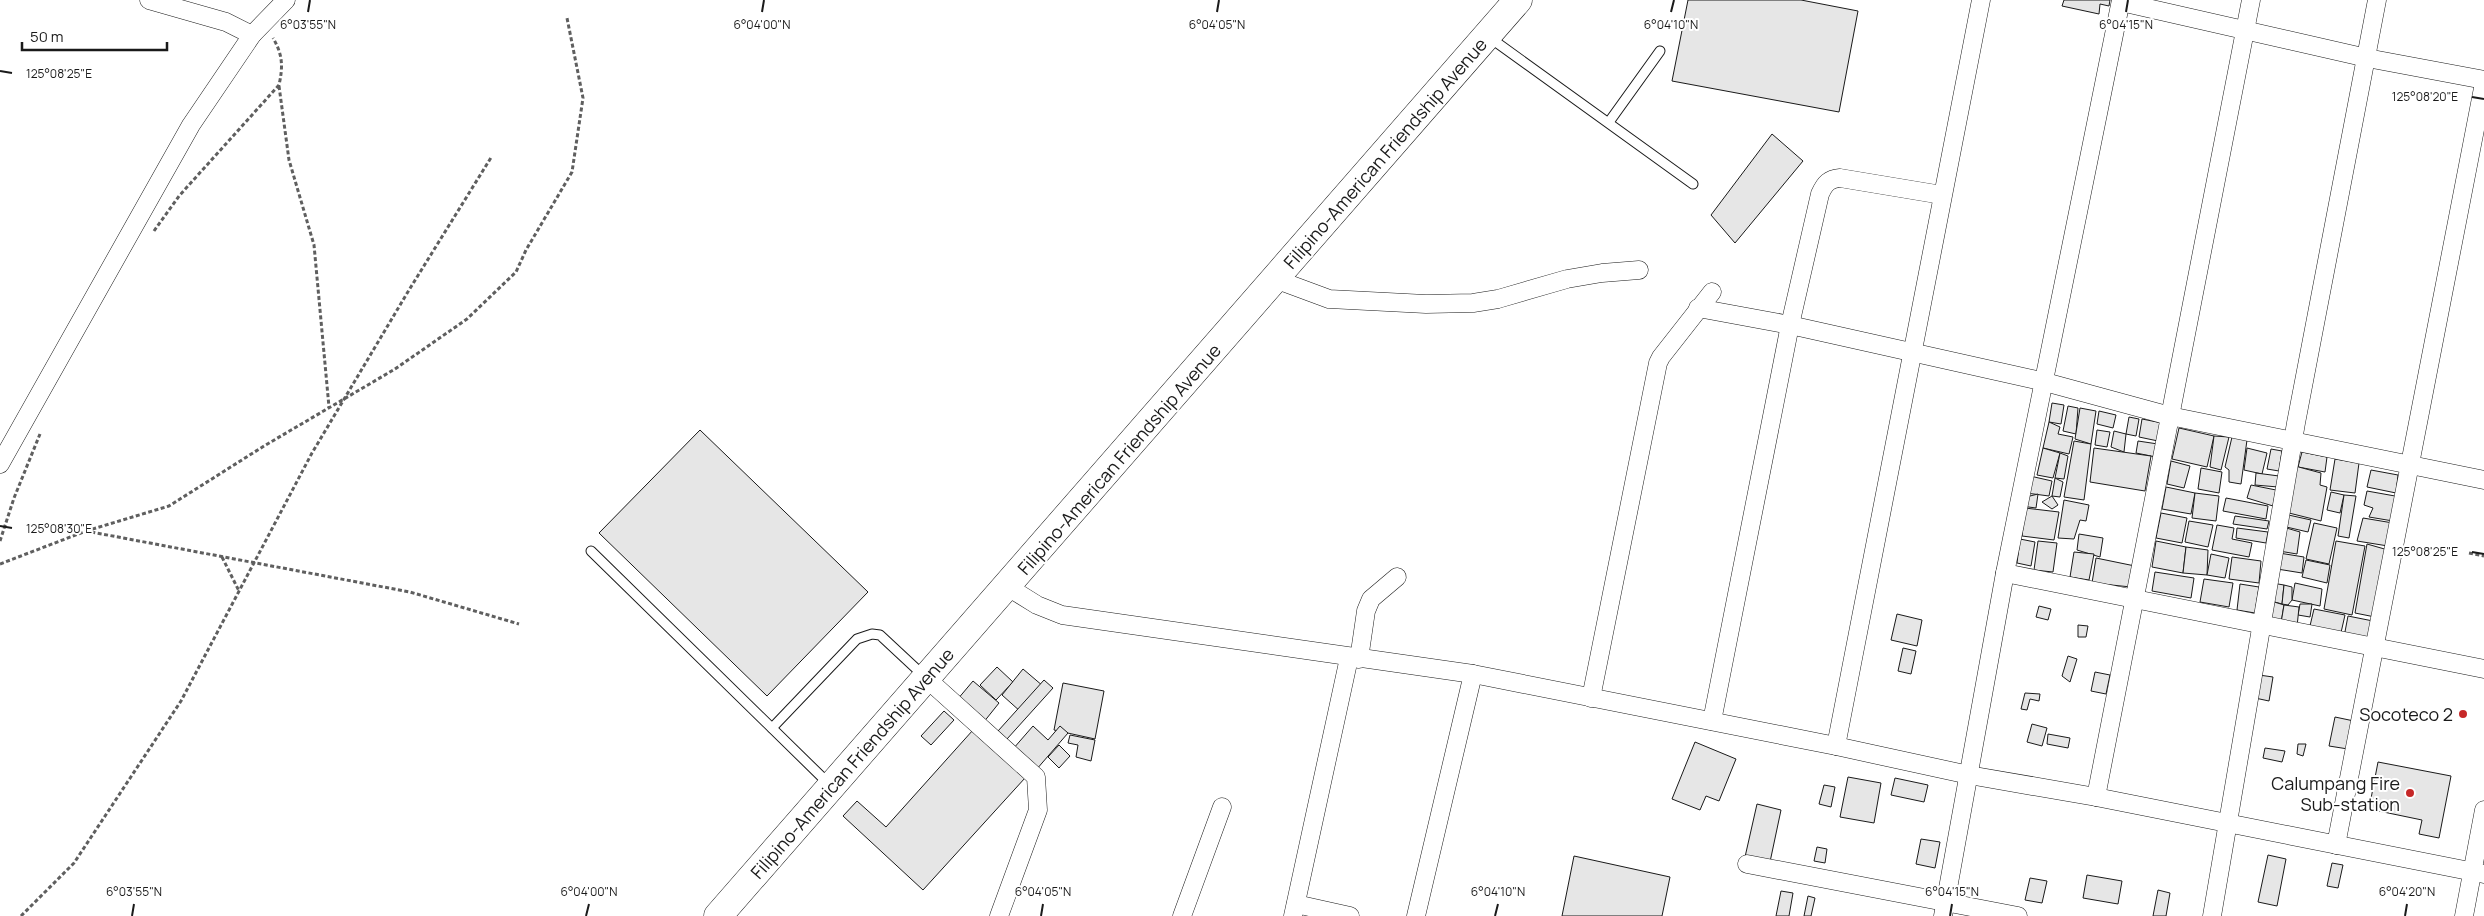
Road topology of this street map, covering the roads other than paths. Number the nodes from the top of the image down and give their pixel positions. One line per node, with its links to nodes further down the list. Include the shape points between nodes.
1 (149, 0): 9 (street, via 226,22)
2 (286, 0): 9 (street)
3 (1518, 0): 10 (main road, Filipino-American Friendship Avenue)
4 (1981, 0): 16 (street)
5 (2251, 0): 8 (street)
6 (2377, 0): 12 (street)
7 (2121, 1): 8 (street); 23 (street)
8 (2245, 30): 12 (street); 24 (street)
9 (252, 35): 26 (street, via 191,125)
10 (1487, 35): 14 (lane); 18 (main road, Filipino-American Friendship Avenue)
11 (1660, 51): 14 (lane)
12 (2367, 58): 13 (street); 25 (street)
13 (2484, 81): 27 (street)
14 (1609, 122): 15 (lane)
15 (1693, 184)
16 (1942, 195): 21 (street, via 1856,180 1830,179 1820,194); 22 (street)
17 (1639, 270): 18 (street, via 1567,279 1498,299 1464,303 1329,299)
18 (1276, 279): 32 (main road, Filipino-American Friendship Avenue)
19 (1712, 292): 20 (street)
20 (1698, 308): 21 (street); 40 (street, via 1658,363)
21 (1790, 326): 22 (street); 41 (street)
22 (1913, 352): 23 (street); 43 (street)
23 (2045, 382): 24 (street); 30 (street)
24 (2170, 416): 25 (street); 33 (street)
25 (2293, 442): 27 (street); 34 (street)
26 (0, 464)
27 (2411, 464): 28 (street); 35 (street)
28 (2484, 480)
29 (591, 551): 42 (lane)
30 (2005, 573): 33 (street); 44 (street)
31 (1396, 578): 36 (street, via 1376,593 1369,605)
32 (1008, 587): 36 (street, via 1037,606 1062,615); 39 (main road, Filipino-American Friendship Avenue)
33 (2135, 600): 34 (street); 46 (street)
34 (2263, 625): 35 (street); 49 (street)
35 (2375, 648): 37 (street); 50 (street)
36 (1354, 658): 38 (street); 54 (street)
37 (2484, 669)
38 (1473, 674): 40 (street); 59 (street)
39 (926, 678): 42 (lane, via 880,635 864,636 857,639); 45 (main road, Filipino-American Friendship Avenue); 56 (street, via 1036,777 1038,810)
40 (1592, 698): 41 (street)
41 (1712, 722): 43 (street)
42 (772, 728): 45 (lane)
43 (1836, 746): 44 (street)
44 (1969, 774): 46 (street); 53 (street)
45 (831, 786): 55 (main road, Filipino-American Friendship Avenue)
46 (2096, 797): 49 (street)
47 (1222, 807): 57 (street)
48 (2484, 810): 52 (street)
49 (2229, 824): 50 (street); 61 (street)
50 (2336, 845): 52 (street)
51 (1747, 864): 53 (street)
52 (2478, 873): 62 (street)
53 (1945, 909): 60 (street)
54 (1294, 910): 58 (street)
55 (718, 916)
56 (999, 916)
57 (1182, 916)
58 (1350, 916)
59 (1416, 916)
60 (2018, 916)
61 (2212, 916)
62 (2464, 916)

